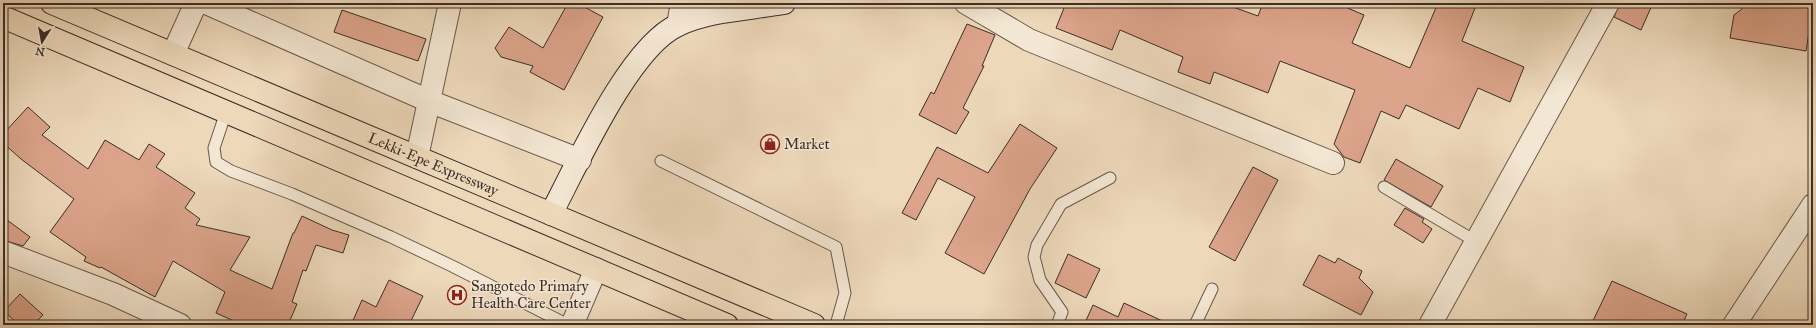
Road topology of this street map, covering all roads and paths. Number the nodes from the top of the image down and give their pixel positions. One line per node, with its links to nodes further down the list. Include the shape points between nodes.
1 (52, 3): 11 (highway, Lekki-Epe Expressway)
2 (196, 3): 11 (street)
3 (206, 3): 12 (street)
4 (450, 3): 12 (street)
5 (682, 3): 10 (street)
6 (784, 3): 10 (street, via 710,15)
7 (966, 3): 17 (street, via 1029,40)
8 (1608, 3): 22 (street)
9 (3, 17): 13 (highway)
10 (678, 25): 15 (street, via 659,37 639,59)
11 (173, 54): 14 (highway, Lekki-Epe Expressway)
12 (429, 101): 14 (street); 15 (street)
13 (226, 112): 24 (highway); 27 (lane, via 214,148 216,162 231,171 292,194 390,237)
14 (417, 157): 21 (highway, Lekki-Epe Expressway)
15 (580, 160): 21 (street)
16 (661, 161): 31 (lane, via 836,246 845,293)
17 (1333, 163)
18 (1110, 178): 32 (lane, via 1061,204 1037,245 1034,258 1040,280 1062,312)
19 (1384, 187): 22 (lane)
20 (1813, 205): 35 (street)
21 (551, 214): 30 (highway, Lekki-Epe Expressway)
22 (1475, 242): 34 (street)
23 (3, 252): 26 (street, via 113,294)
24 (596, 269): 28 (street); 29 (highway)
25 (1212, 289): 33 (lane)
26 (180, 325)
27 (568, 325)
28 (572, 325)
29 (727, 325)
30 (814, 325)
31 (836, 325)
32 (1057, 325)
33 (1194, 325)
34 (1430, 325)
35 (1734, 325)

